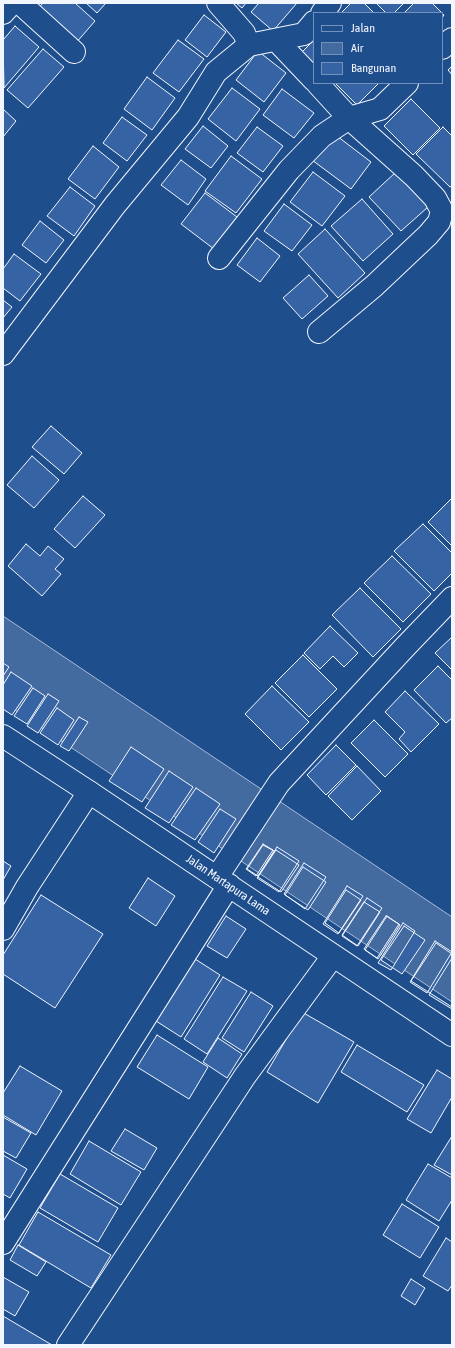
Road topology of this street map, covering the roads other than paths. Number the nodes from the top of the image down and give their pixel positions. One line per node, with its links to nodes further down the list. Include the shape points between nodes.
1 (12, 3): 6 (street)
2 (20, 3): 12 (street)
3 (218, 3): 10 (street, via 244,33)
4 (330, 3): 5 (street)
5 (323, 12)
6 (3, 13)
7 (313, 23): 9 (street, via 304,34)
8 (452, 39): 11 (street)
9 (276, 40): 10 (street); 13 (street)
10 (249, 45): 19 (street, via 216,72 188,116 115,205)
11 (443, 47)
12 (74, 52)
13 (313, 79)
14 (318, 84): 16 (street)
15 (406, 84): 16 (street, via 380,109)
16 (350, 118): 17 (street, via 322,136 289,170); 18 (street, via 414,176 435,198 442,211 439,222 428,235 374,286)
17 (219, 258)
18 (319, 332)
19 (3, 354)
20 (452, 598): 23 (street, via 279,783)
21 (3, 736): 22 (street, Jalan Martapura Lama)
22 (89, 792): 23 (street, Jalan Martapura Lama); 24 (street, via 26,887)
23 (224, 876): 25 (street, Jalan Martapura Lama); 27 (street)
24 (3, 929)
25 (333, 956): 26 (street, Jalan Martapura Lama); 28 (street, via 245,1076)
26 (452, 1035)
27 (3, 1243)
28 (68, 1345)

